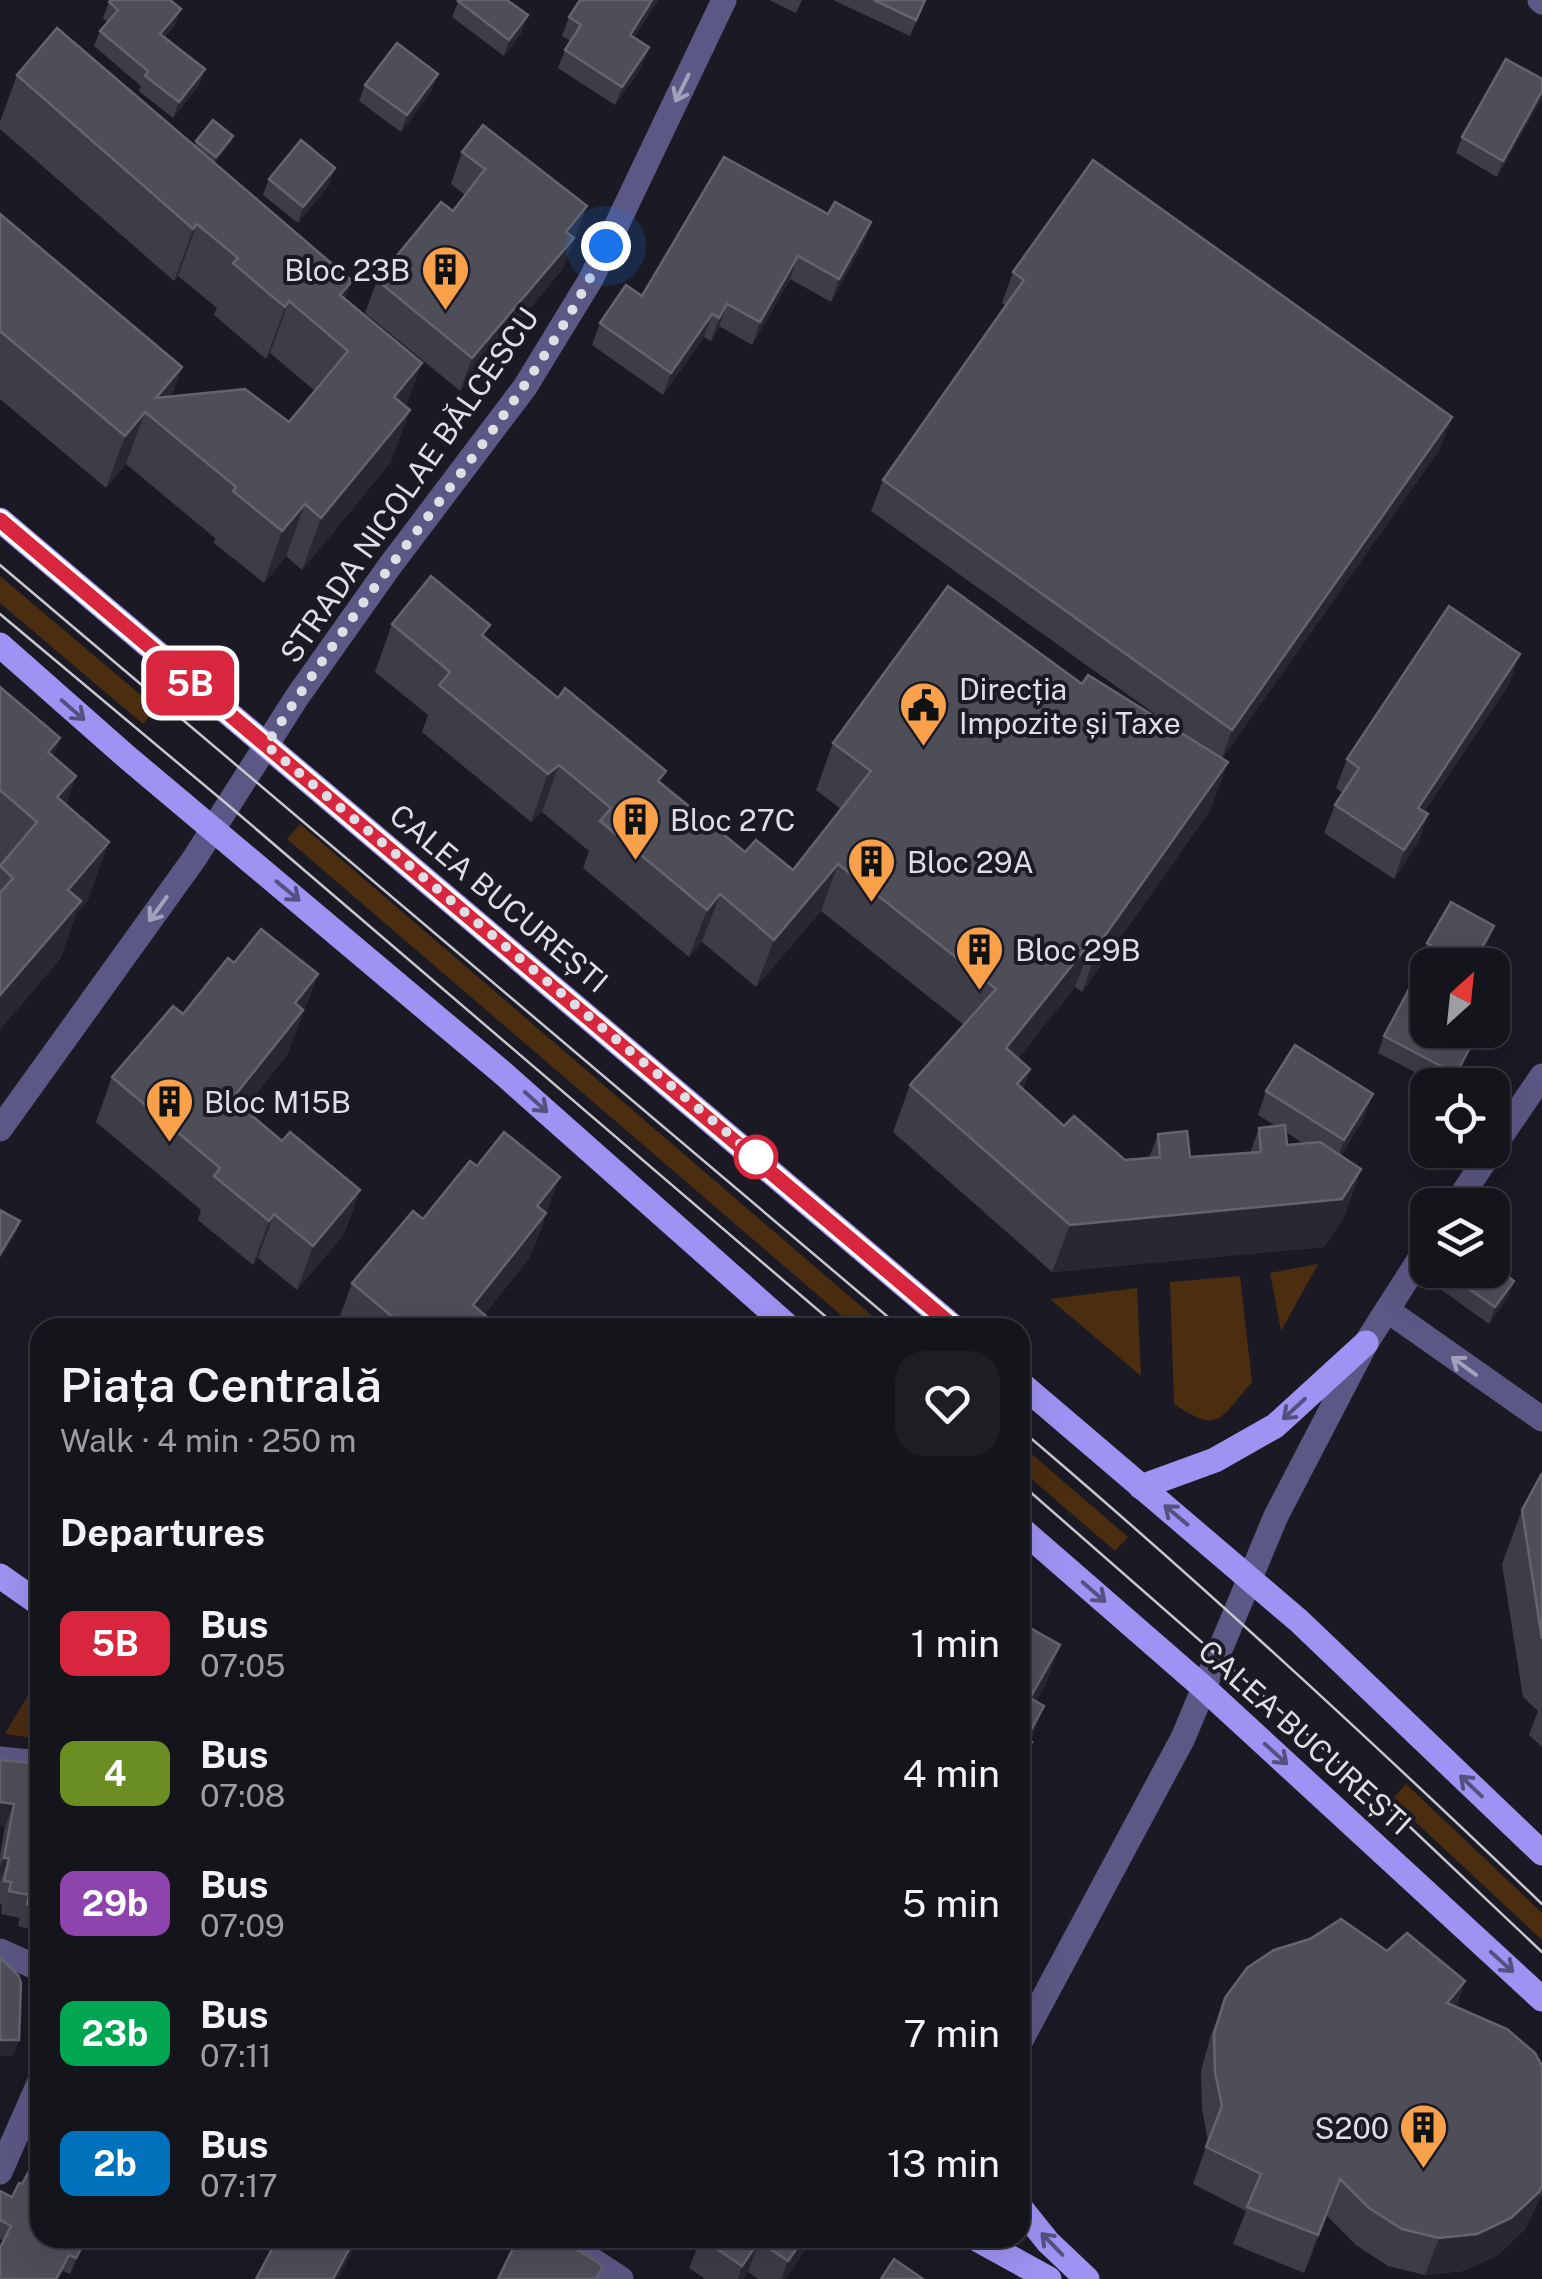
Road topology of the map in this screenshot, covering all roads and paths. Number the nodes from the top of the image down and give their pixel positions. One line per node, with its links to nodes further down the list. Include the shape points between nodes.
1 (724, 0): 4 (street, STRADA NICOLAE BĂLCESCU, one-way to 4, via 590,279 525,387)
2 (0, 520): 4 (main road, CALEA BUCUREȘTI)
3 (0, 645): 5 (main road, one-way to 5)
4 (266, 745): 5 (street, STRADA NICOLAE BĂLCESCU); 12 (main road, CALEA BUCUREȘTI)
5 (214, 828): 8 (street, STRADA NICOLAE BĂLCESCU, one-way to 8); 11 (main road, one-way to 11)
6 (1542, 1076): 7 (street)
7 (1510, 1123)
8 (0, 1129)
9 (1410, 1273): 10 (street)
10 (1386, 1310): 13 (street); 15 (street, one-way to 10)
11 (779, 1318)
12 (943, 1318)
13 (1366, 1343): 16 (main road, one-way to 16, via 1275,1426 1215,1460); 19 (street)
14 (1030, 1392): 16 (main road)
15 (1542, 1420)
16 (1142, 1487): 19 (main road, one-way to 16)
17 (1030, 1537): 21 (main road, CALEA BUCUREȘTI, one-way to 21)
18 (0, 1576): 20 (main road)
19 (1250, 1578): 21 (street); 24 (main road, one-way to 19)
20 (30, 1597)
21 (1204, 1688): 27 (main road, CALEA BUCUREȘTI, one-way to 27); 28 (street)
22 (0, 1759): 23 (street)
23 (30, 1762)
24 (1542, 1853)
25 (0, 1951): 26 (street)
26 (30, 1964)
27 (1542, 1999)
28 (1030, 2023)
29 (30, 2104): 30 (street)
30 (0, 2172)
31 (1030, 2220): 36 (main road, one-way to 31)
32 (574, 2248): 34 (street)
33 (993, 2248): 35 (main road)
34 (621, 2279)
35 (1049, 2279)
36 (1087, 2279)

